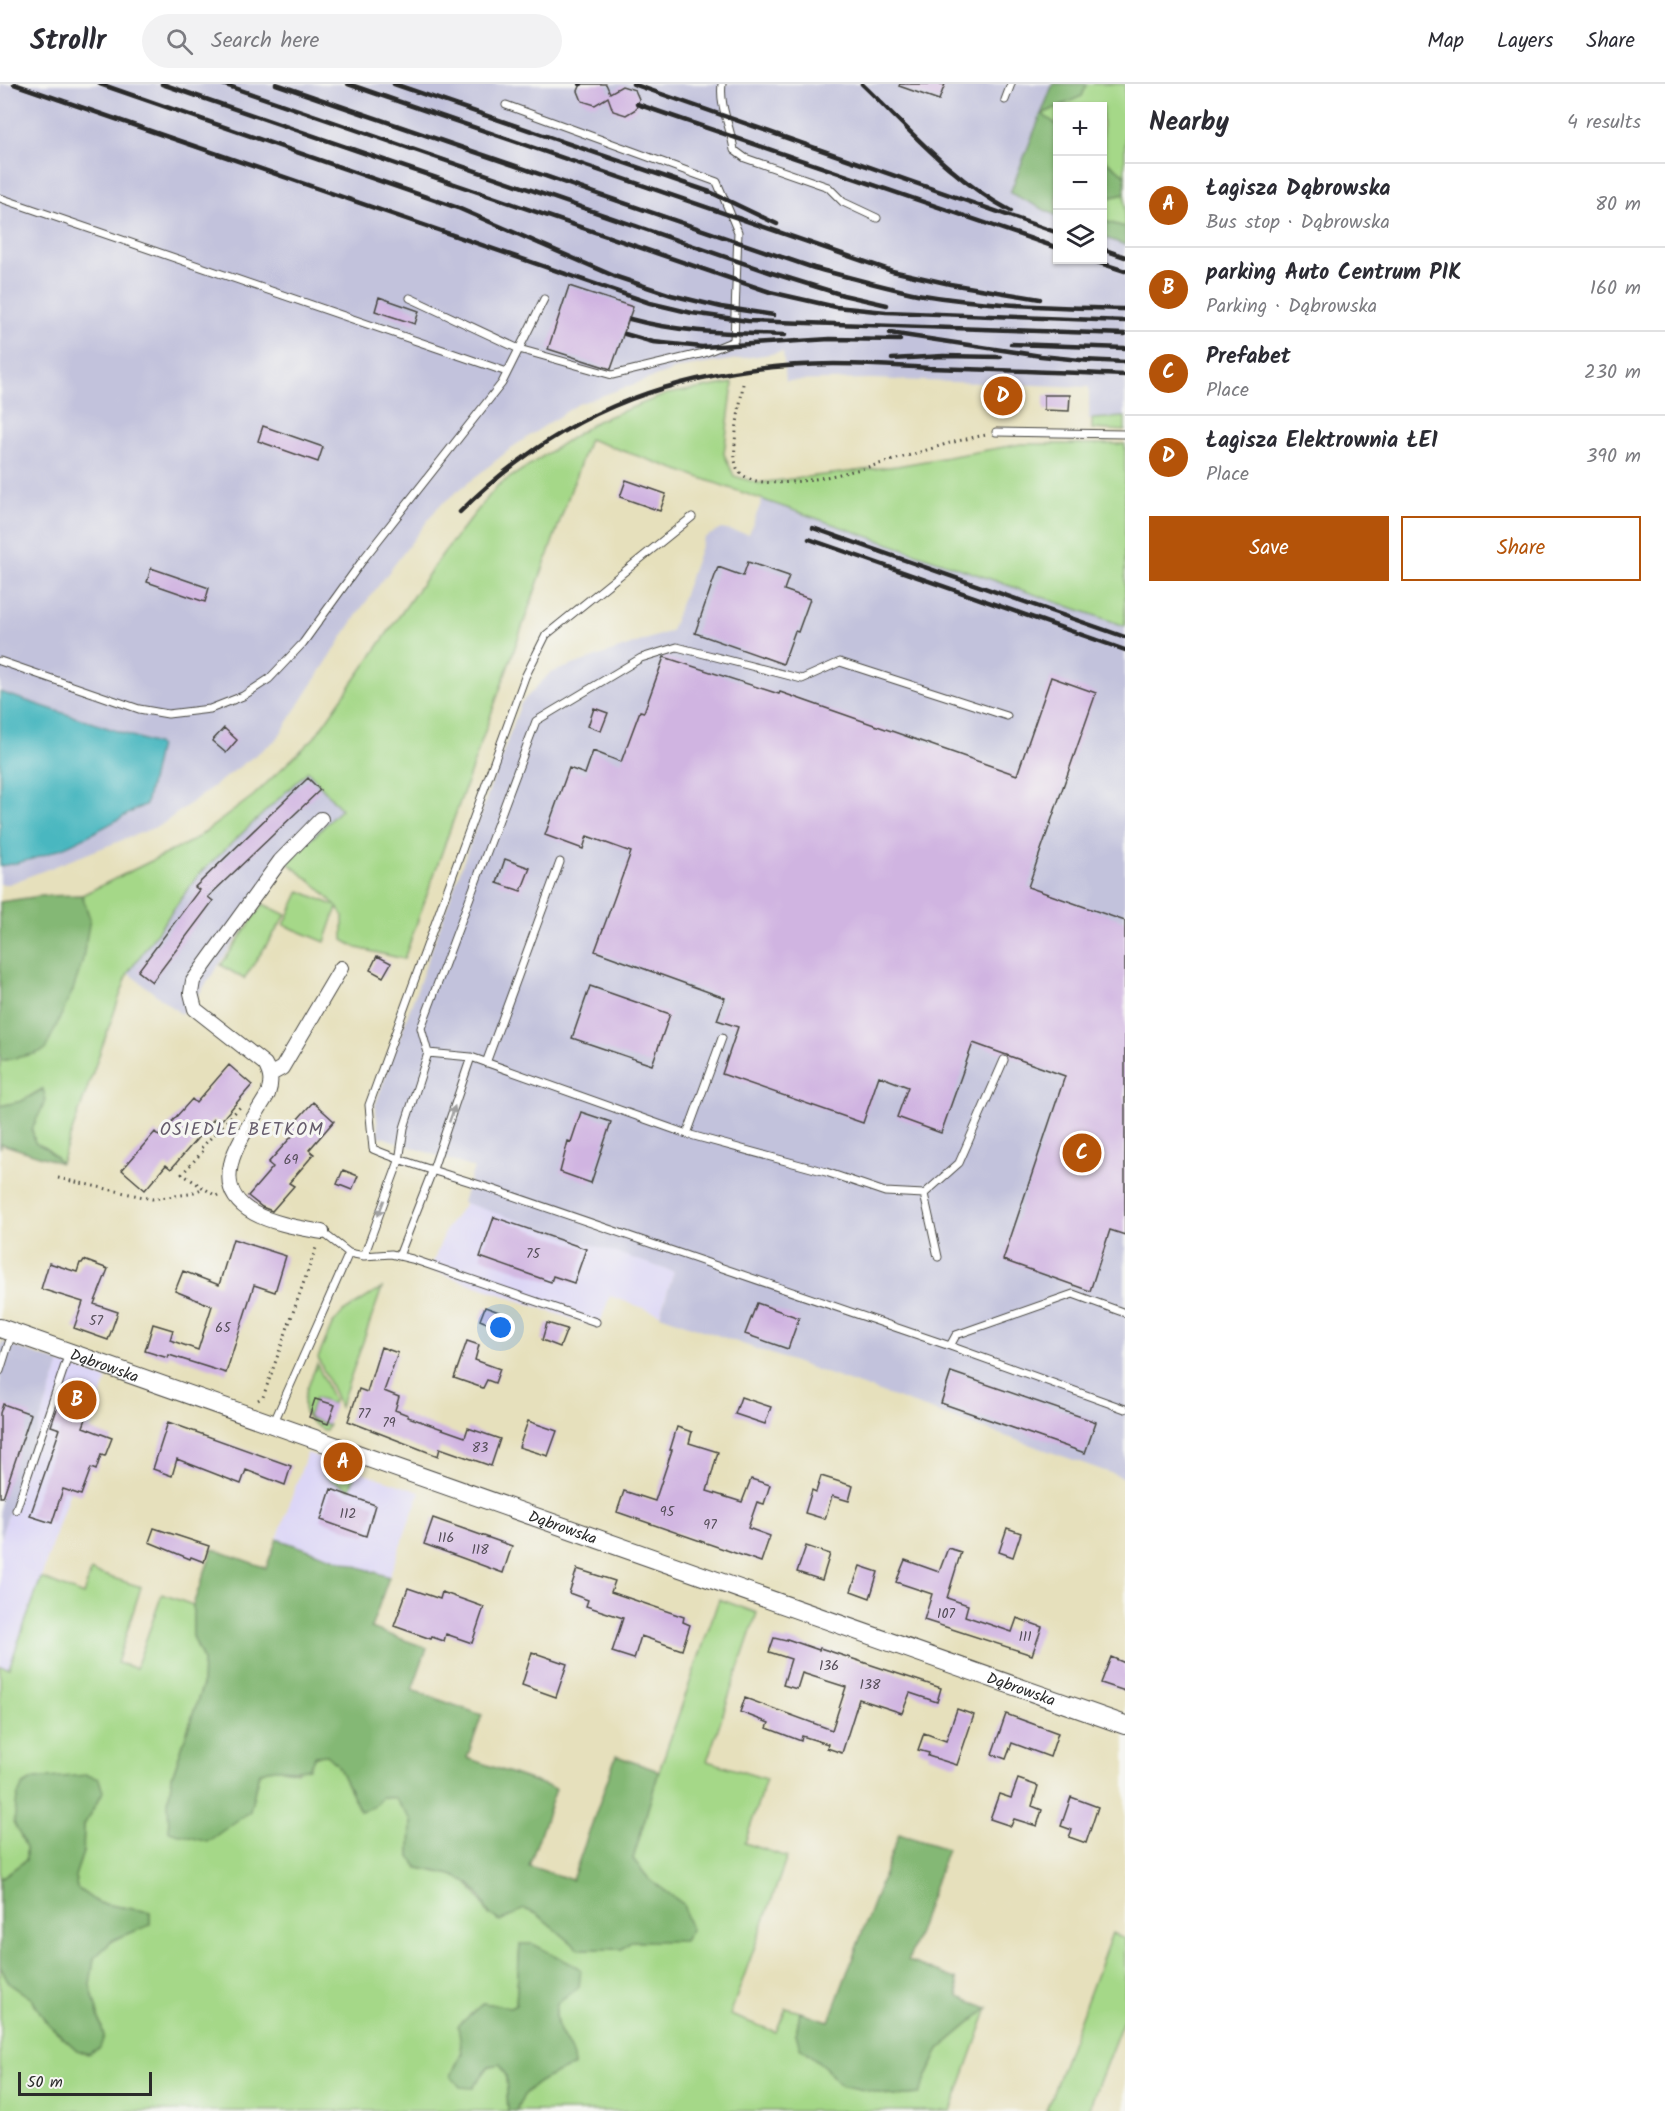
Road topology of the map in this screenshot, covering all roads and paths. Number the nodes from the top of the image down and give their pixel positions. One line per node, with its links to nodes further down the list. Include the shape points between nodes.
1 (722, 84): 6 (lane, via 734,150 745,158 828,187 843,202)
2 (1011, 84): 3 (lane)
3 (1005, 100)
4 (506, 105): 9 (lane, via 717,182 738,232 734,341 704,353 612,375)
5 (0, 198): 10 (lane)
6 (877, 218)
7 (410, 298): 9 (lane)
8 (544, 299): 9 (lane)
9 (519, 349): 10 (lane)
10 (507, 372): 15 (lane, via 303,643 269,679 243,696 210,709 168,714 139,709)
11 (743, 384): 12 (path, via 734,447 736,468 758,483 824,477)
12 (996, 432): 13 (lane)
13 (1125, 434)
14 (692, 517): 28 (lane, via 546,635 525,676 369,1105 372,1149)
15 (0, 661)
16 (1007, 716): 21 (lane, via 840,662 802,679 677,647 641,658 536,721 421,1028)
17 (321, 819): 25 (street, via 280,861 193,981 195,1009 265,1064)
18 (560, 862): 24 (lane)
19 (341, 968): 25 (street, via 282,1068)
20 (722, 1038): 27 (lane)
21 (428, 1053): 22 (lane); 28 (lane, via 404,1128)
22 (471, 1057): 24 (lane); 29 (lane, one-way to 22)
23 (1004, 1060): 33 (lane, via 959,1163)
24 (486, 1063): 27 (lane)
25 (271, 1074): 32 (street, via 268,1094 231,1163)
26 (241, 1106): 31 (path, via 182,1174)
27 (687, 1134): 33 (lane, via 885,1192)
28 (399, 1161): 29 (lane); 36 (lane, one-way to 36)
29 (433, 1169): 37 (lane); 42 (lane)
30 (58, 1178): 31 (path, via 152,1199)
31 (204, 1188): 32 (path, via 216,1196)
32 (233, 1191): 34 (street, via 258,1217)
33 (924, 1194): 38 (lane)
34 (322, 1232): 35 (lane); 45 (path, via 263,1397)
35 (349, 1253): 36 (lane); 47 (lane)
36 (364, 1256): 37 (lane)
37 (399, 1256): 40 (lane)
38 (938, 1257)
39 (1125, 1313): 42 (lane, via 1073,1294 956,1335)
40 (596, 1322)
41 (6, 1330): 43 (street, Dąbrowska); 44 (lane)
42 (950, 1346): 46 (lane)
43 (69, 1353): 47 (street, Dąbrowska); 48 (lane)
44 (0, 1371)
45 (251, 1404)
46 (1125, 1409)
47 (273, 1425): 49 (street, Dąbrowska)
48 (16, 1510)
49 (1125, 1725)

